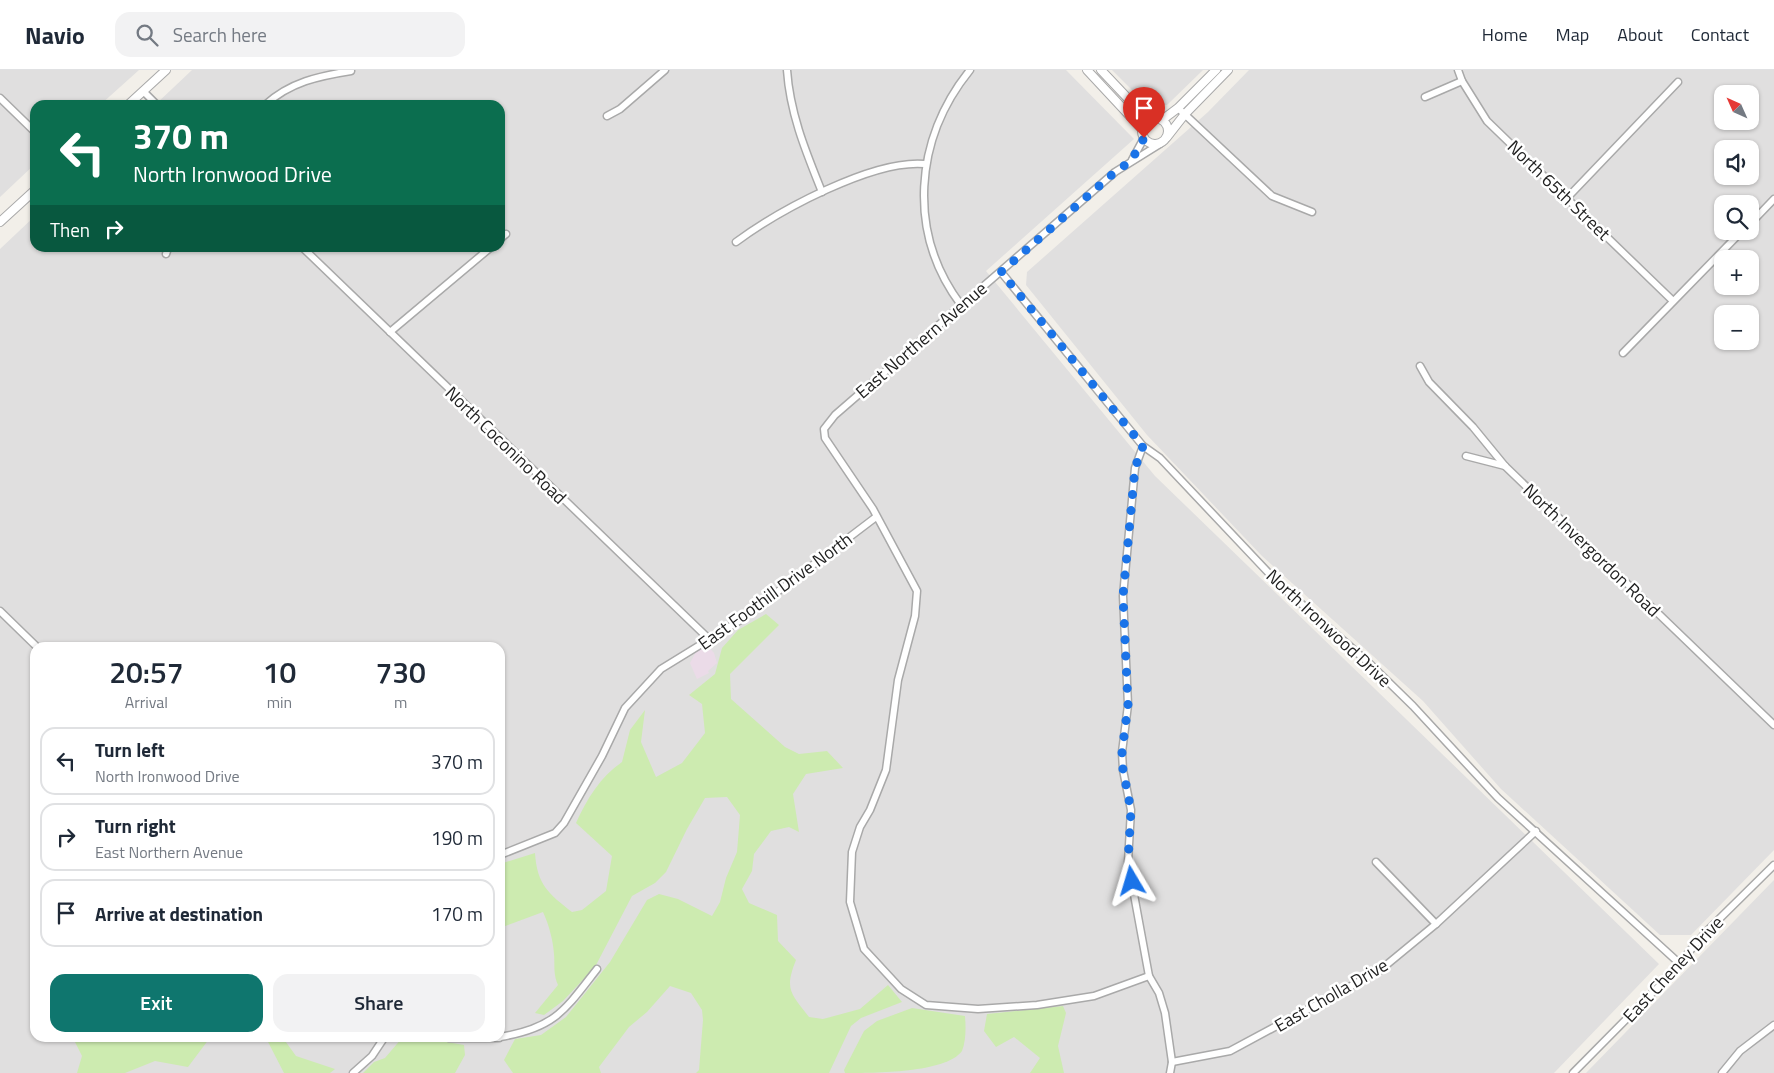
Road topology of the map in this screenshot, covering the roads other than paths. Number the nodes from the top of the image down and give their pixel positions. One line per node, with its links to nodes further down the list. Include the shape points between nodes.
1 (166, 70): 13 (street)
2 (664, 70): 21 (street)
3 (787, 70): 31 (street, via 796,122)
4 (970, 70): 30 (street, via 954,90 939,119)
5 (1087, 70): 25 (street)
6 (1101, 70): 22 (street, via 1137,108)
7 (1216, 70): 19 (street)
8 (1228, 70): 20 (street)
9 (1458, 70): 11 (street, North 65th Street)
10 (351, 72): 18 (street, via 303,81)
11 (1462, 81): 15 (street); 33 (street, North 65th Street, via 1487,120)
12 (1678, 82): 33 (street)
13 (143, 91): 16 (street); 17 (street)
14 (0, 98): 24 (street)
15 (1425, 98)
16 (133, 100)
17 (152, 100)
18 (272, 100)
19 (1178, 108): 20 (street); 23 (street)
20 (1184, 114): 26 (street); 35 (street, via 1272,196)
21 (608, 116)
22 (1154, 118): 23 (street); 25 (street, via 1146,122)
23 (1162, 120): 26 (street, via 1169,130)
24 (30, 127)
25 (1142, 130): 27 (street)
26 (1167, 137): 28 (street)
27 (1144, 138): 28 (street, via 1151,144); 29 (street, East Northern Avenue)
28 (1160, 144): 29 (street, East Northern Avenue)
29 (1131, 161): 42 (street, East Northern Avenue)
30 (925, 164): 31 (street, via 893,166); 44 (street, via 923,204 926,228 940,273)
31 (822, 192): 39 (street)
32 (30, 195): 37 (street)
33 (1568, 197): 43 (street, North 65th Street)
34 (1774, 199): 36 (street)
35 (1312, 212)
36 (1759, 215)
37 (0, 222)
38 (1733, 240): 43 (street)
39 (736, 242)
40 (307, 252): 45 (street, North Coconino Road)
41 (485, 252): 45 (street)
42 (1001, 272): 44 (street, East Northern Avenue); 48 (street, North Ironwood Drive)
43 (1673, 301): 46 (street)
44 (961, 305): 51 (street, East Northern Avenue, via 834,415 824,429 825,438)
45 (390, 332): 53 (street, North Coconino Road)
46 (1623, 353)
47 (1420, 366): 50 (street, North Invergordon Road, via 1429,382)
48 (1143, 446): 56 (street, North Ironwood Drive, via 1160,458 1280,585 1370,664 1498,798); 63 (street, via 1135,468 1123,596 1128,705 1122,752 1131,810 1128,862)
49 (1466, 456): 50 (street)
50 (1505, 466): 55 (street, North Invergordon Road)
51 (876, 516): 53 (street, East Foothill Drive North, via 739,622); 63 (street, via 917,591 915,616 898,680 886,770 860,826 852,852 850,902 864,949 901,989 926,1005 978,1009 1038,1005 1094,996)
52 (0, 610): 54 (street)
53 (710, 640): 57 (street, East Foothill Drive North, via 660,669 624,708 602,756 564,824 555,833)
54 (32, 642)
55 (1774, 725)
56 (1536, 831): 60 (street, East Cholla Drive); 61 (street, North Ironwood Drive)
57 (505, 853)
58 (1376, 862): 60 (street)
59 (1774, 865): 61 (street, East Cheney Drive)
60 (1436, 924): 67 (street, East Cholla Drive, via 1379,971 1316,1006 1230,1050)
61 (1679, 963): 70 (street, East Cheney Drive)
62 (597, 969): 65 (street, via 559,1016 533,1029)
63 (1149, 976): 67 (street, via 1165,1013)
64 (1774, 1025): 71 (street, via 1740,1051)
65 (505, 1036)
66 (381, 1042): 68 (street, via 372,1056)
67 (1172, 1062): 69 (street)
68 (353, 1073)
69 (1170, 1073)
70 (1573, 1073)
71 (1722, 1073)

